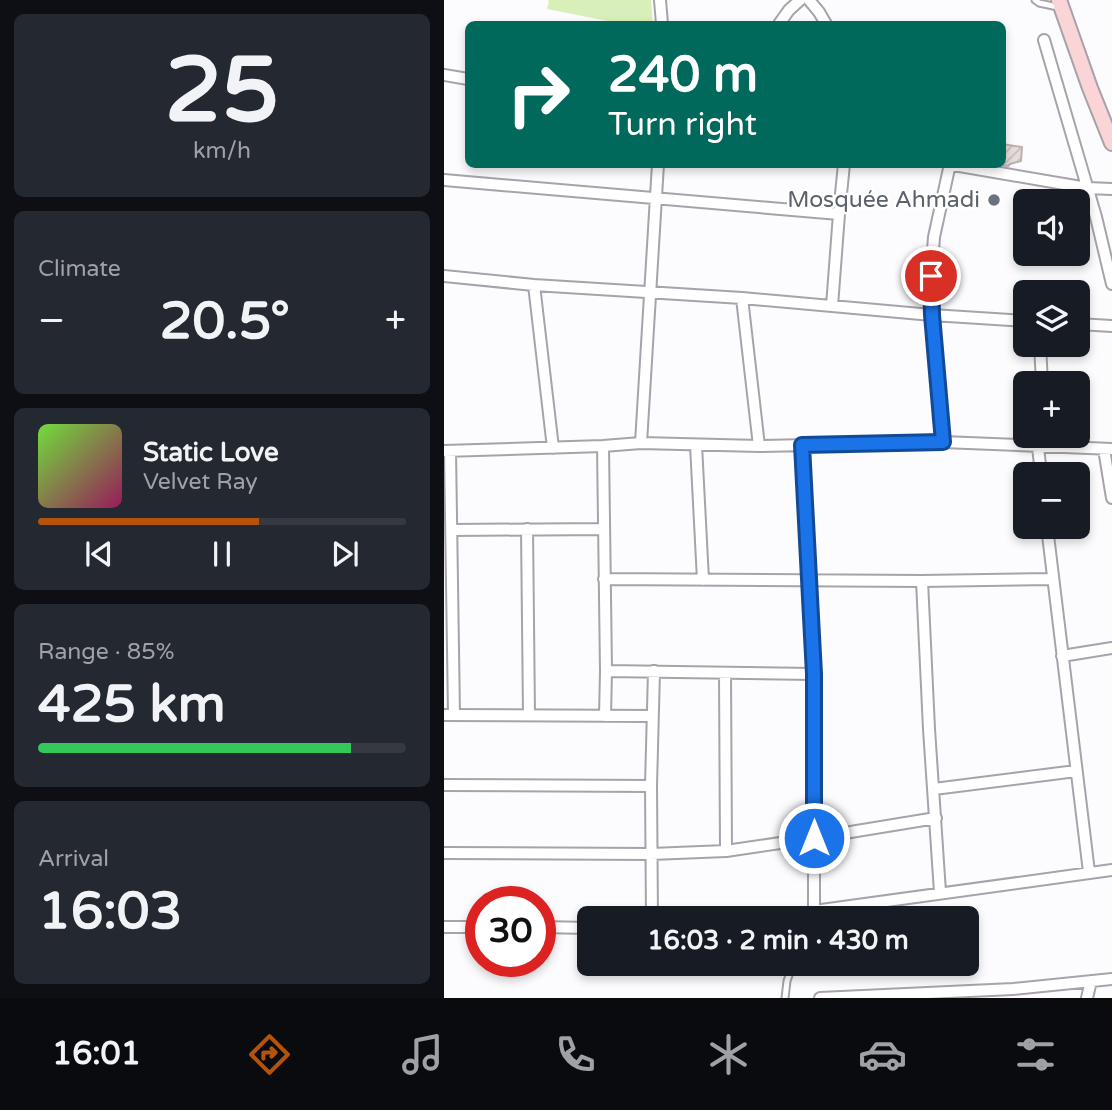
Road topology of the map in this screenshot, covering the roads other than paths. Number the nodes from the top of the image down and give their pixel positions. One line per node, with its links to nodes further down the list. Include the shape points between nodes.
1 (660, 0): 6 (street)
2 (799, 0): 7 (street)
3 (809, 0): 8 (street)
4 (1035, 0): 5 (lane)
5 (1060, 4): 12 (main road)
6 (662, 21)
7 (781, 21)
8 (824, 21)
9 (1044, 40): 18 (street)
10 (444, 75): 11 (street)
11 (465, 78)
12 (1111, 143)
13 (658, 168): 20 (street)
14 (844, 168): 21 (street)
15 (948, 168): 28 (street, via 931,257)
16 (967, 168): 18 (street)
17 (444, 180): 20 (street)
18 (1087, 188): 19 (street); 23 (street)
19 (1111, 189)
20 (655, 197): 21 (street); 25 (street)
21 (839, 214): 27 (street)
22 (444, 276): 24 (street)
23 (1111, 284)
24 (534, 285): 25 (street); 40 (street)
25 (650, 292): 26 (street); 33 (street)
26 (742, 298): 27 (street); 38 (street)
27 (832, 306): 28 (street)
28 (932, 315): 29 (street); 32 (street)
29 (1013, 320)
30 (1090, 325): 31 (street)
31 (1111, 326)
32 (943, 442): 34 (street); 36 (street)
33 (641, 443): 35 (street); 37 (street)
34 (1013, 443)
35 (696, 445): 38 (street); 50 (street)
36 (802, 445): 38 (street); 51 (street)
37 (603, 446): 40 (street); 46 (street)
38 (759, 446)
39 (1090, 447): 41 (street)
40 (553, 448): 42 (street)
41 (1108, 449): 43 (street)
42 (447, 451): 45 (street)
43 (1111, 498)
44 (527, 529): 45 (street); 46 (street); 60 (street)
45 (452, 530): 59 (street)
46 (604, 530): 48 (street)
47 (1048, 539): 49 (street)
48 (604, 579): 50 (street); 55 (street)
49 (1052, 579): 52 (street); 54 (street)
50 (702, 580): 51 (street)
51 (809, 580): 52 (street); 58 (street)
52 (922, 581): 66 (street)
53 (1111, 648): 54 (street)
54 (1062, 656): 63 (street)
55 (606, 671): 56 (street); 61 (street)
56 (654, 671): 57 (street); 62 (street)
57 (725, 673): 58 (street); 69 (street)
58 (814, 674): 68 (street)
59 (449, 715): 60 (street)
60 (529, 715): 61 (street)
61 (604, 716): 62 (street)
62 (652, 716): 65 (street)
63 (1076, 771): 66 (street); 73 (street)
64 (444, 785): 65 (street)
65 (651, 786): 71 (street)
66 (934, 789): 67 (street)
67 (936, 818): 68 (street); 74 (street)
68 (814, 838): 69 (street); 76 (street)
69 (726, 851): 71 (street)
70 (444, 853): 71 (street)
71 (651, 854): 75 (street)
72 (1111, 870): 73 (street)
73 (1089, 872): 74 (street)
74 (940, 892): 77 (street)
75 (652, 906)
76 (814, 906)
77 (863, 906)
78 (444, 927): 79 (street)
79 (465, 927)
80 (556, 928): 81 (street)
81 (577, 928)
82 (789, 976): 88 (lane)
83 (1111, 979): 84 (street)
84 (1091, 981): 85 (street); 90 (street)
85 (1012, 993): 86 (street)
86 (919, 996): 87 (street)
87 (871, 997): 89 (street)
88 (785, 998)
89 (820, 998)
90 (1087, 998)

